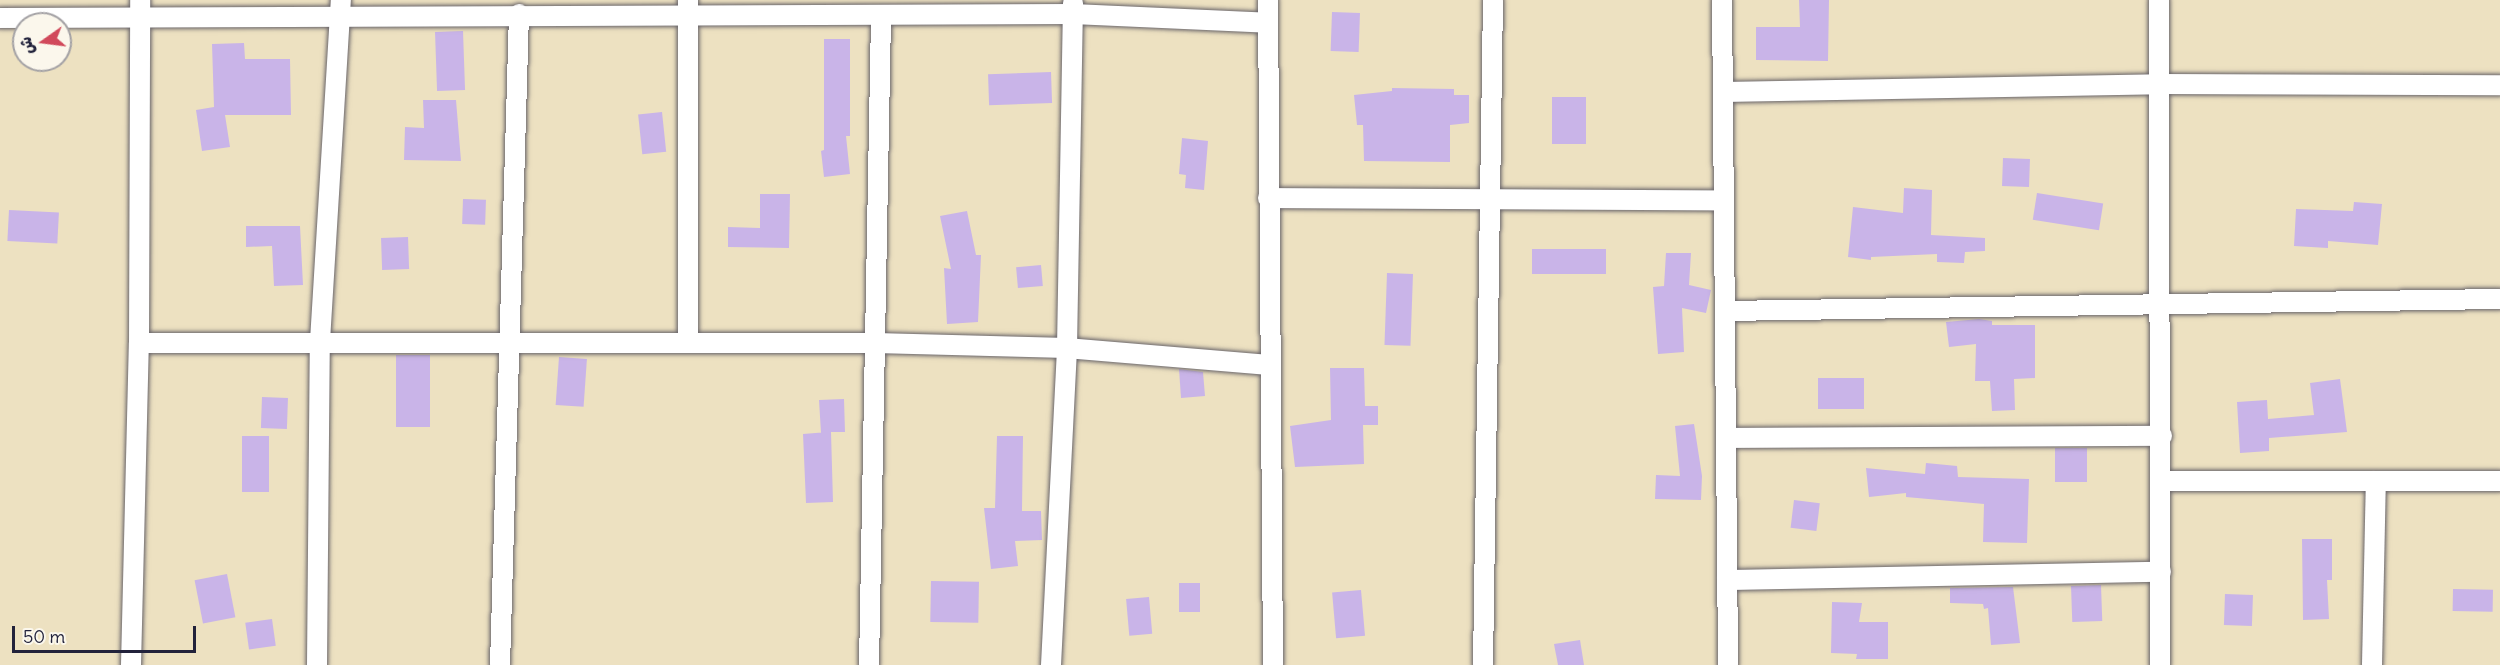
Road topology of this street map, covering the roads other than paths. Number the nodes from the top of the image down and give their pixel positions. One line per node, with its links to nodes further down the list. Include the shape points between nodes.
1 (1268, 0): 12 (street)
2 (1493, 0): 17 (street)
3 (1722, 0): 15 (street)
4 (2159, 0): 13 (street)
5 (1073, 7): 10 (street); 12 (street); 27 (street)
6 (140, 8): 7 (street); 11 (street); 25 (street)
7 (340, 8): 9 (street); 22 (street)
8 (688, 9): 9 (street); 10 (street); 24 (street)
9 (519, 14): 23 (street)
10 (881, 16): 26 (street)
11 (0, 18)
12 (1268, 22): 16 (street)
13 (2160, 84): 14 (street); 15 (street); 20 (street)
14 (2500, 84)
15 (1723, 92): 18 (street)
16 (1268, 198): 17 (street); 28 (street)
17 (1490, 199): 18 (street); 42 (street)
18 (1724, 200): 21 (street)
19 (2500, 299): 20 (street)
20 (2161, 303): 21 (street); 29 (street)
21 (1725, 311): 30 (street)
22 (320, 341): 23 (street); 25 (street); 37 (street)
23 (508, 341): 24 (street); 38 (street)
24 (688, 341): 26 (street)
25 (139, 343): 36 (street)
26 (875, 343): 27 (street); 39 (street)
27 (1067, 348): 28 (street); 40 (street)
28 (1268, 365): 41 (street)
29 (2162, 436): 30 (street); 31 (street)
30 (1726, 438): 35 (street)
31 (2163, 480): 32 (street); 34 (street)
32 (2376, 481): 33 (street); 45 (street)
33 (2500, 481)
34 (2161, 572): 35 (street); 44 (street)
35 (1727, 580): 43 (street)
36 (131, 665)
37 (317, 665)
38 (500, 665)
39 (869, 665)
40 (1051, 665)
41 (1273, 665)
42 (1483, 665)
43 (1728, 665)
44 (2160, 665)
45 (2372, 665)

